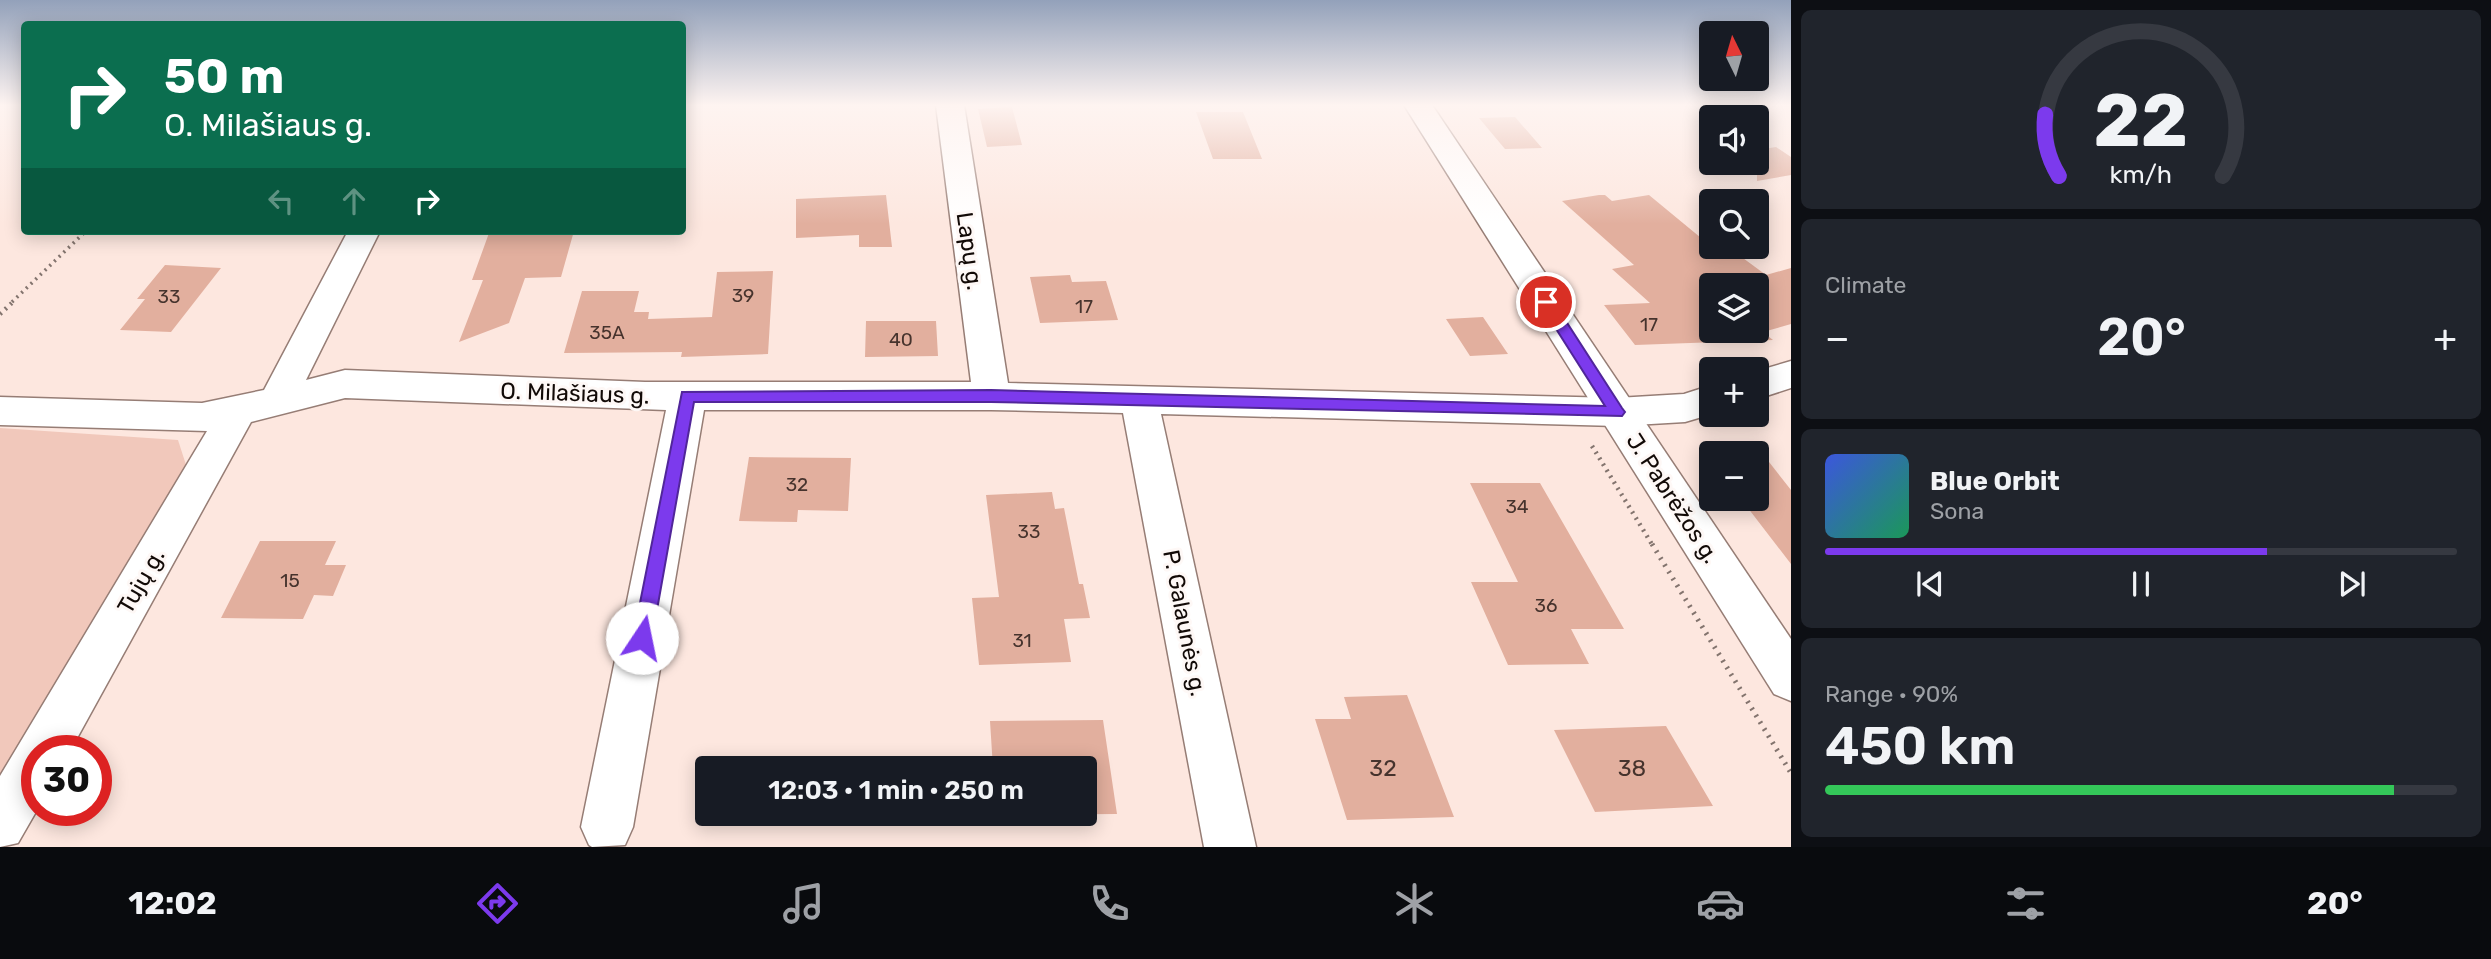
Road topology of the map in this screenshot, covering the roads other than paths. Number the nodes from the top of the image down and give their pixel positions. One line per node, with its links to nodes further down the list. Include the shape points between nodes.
1 (956, 145): 7 (street, Lapų g.)
2 (1444, 145): 12 (street, J. Pabrėžos g.)
3 (362, 235): 10 (street, Tujų g.)
4 (1791, 374): 5 (street)
5 (1769, 381)
6 (688, 396): 7 (street, O. Milašiaus g.); 10 (street, O. Milašiaus g., via 345,383); 17 (street)
7 (991, 396): 8 (street, O. Milašiaus g.)
8 (1139, 399): 12 (street, O. Milašiaus g.); 18 (street, P. Galaunės g.)
9 (1699, 403): 12 (street, O. Milašiaus g.)
10 (258, 405): 11 (street, O. Milašiaus g., via 202,417); 14 (street, Tujų g.)
11 (0, 411)
12 (1617, 412): 13 (street, J. Pabrėžos g.)
13 (1791, 679)
14 (53, 735)
15 (21, 789): 16 (street)
16 (0, 825)
17 (607, 827)
18 (1230, 847)

